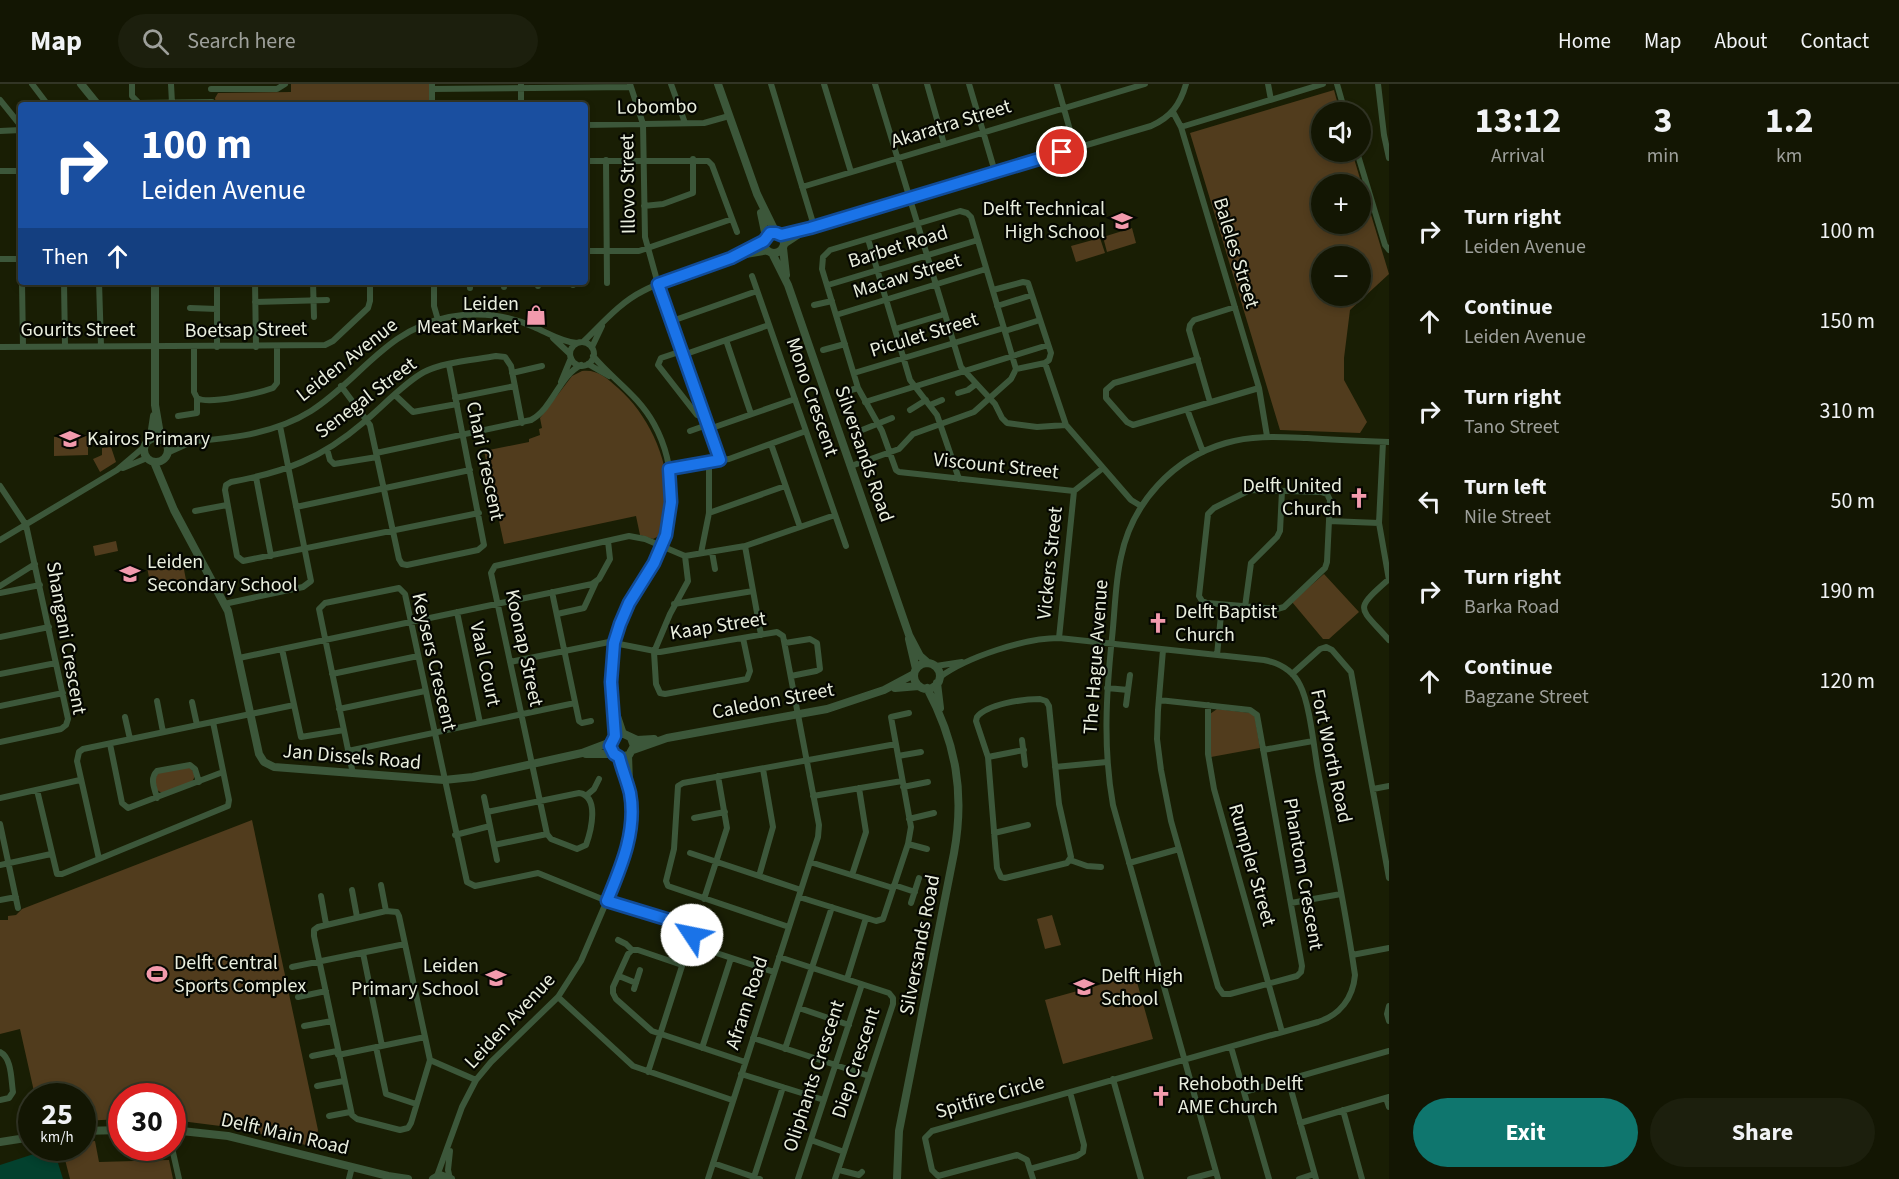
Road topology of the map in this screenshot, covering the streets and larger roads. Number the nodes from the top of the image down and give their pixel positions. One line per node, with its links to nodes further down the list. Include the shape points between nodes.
1 (32, 84): 28 (street)
2 (81, 84): 29 (street)
3 (132, 84): 30 (street, via 132,96)
4 (171, 84): 31 (street)
5 (285, 84): 20 (street, via 279,88)
6 (671, 84): 38 (street)
7 (718, 84): 37 (street)
8 (771, 84): 59 (street)
9 (824, 84): 57 (street)
10 (875, 84): 48 (street)
11 (927, 84): 46 (street)
12 (970, 84): 45 (street)
13 (1057, 84): 35 (street)
14 (1145, 84): 35 (street, Akaratra Street)
15 (1186, 84): 36 (street, via 1181,102)
16 (1268, 84): 27 (street)
17 (1323, 84): 23 (street)
18 (1336, 84): 34 (street)
19 (1378, 84): 49 (street)
20 (249, 86): 24 (street)
21 (521, 86): 22 (street); 25 (street); 33 (street)
22 (630, 86): 41 (street, Illovo Street)
23 (1308, 86): 27 (street)
24 (211, 87): 32 (street)
25 (432, 87)
26 (0, 100): 39 (street)
27 (1271, 100): 42 (street)
28 (46, 102)
29 (96, 102)
30 (137, 102)
31 (172, 102)
32 (212, 102)
33 (521, 102)
34 (1342, 102)
35 (1064, 108): 45 (street, Akaratra Street); 47 (street)
36 (1173, 112): 42 (street, Baleles Street); 47 (street, via 1151,126)
37 (729, 116): 38 (street, Lobombo, via 707,123); 60 (street)
38 (685, 123): 41 (street, Lobombo)
39 (18, 124)
40 (588, 124): 41 (street, Lobombo)
41 (643, 124): 52 (street, Illovo Street)
42 (1181, 127): 108 (street, Baleles Street)
43 (18, 128): 44 (street)
44 (0, 131)
45 (983, 132): 46 (street, Akaratra Street); 58 (street)
46 (944, 144): 48 (street, Akaratra Street)
47 (1075, 148): 58 (street)
48 (897, 158): 57 (street, Akaratra Street); 61 (street)
49 (1389, 158)
50 (693, 159): 52 (street); 62 (street, via 693,193); 63 (street, via 712,165)
51 (606, 160): 52 (street); 53 (street); 75 (street)
52 (644, 160): 62 (street, Illovo Street)
53 (588, 161)
54 (1360, 162): 73 (street, via 1384,245)
55 (0, 171): 56 (street)
56 (18, 171)
57 (851, 172): 59 (street, Akaratra Street)
58 (995, 172): 61 (street)
59 (802, 187): 65 (street)
60 (757, 194): 67 (street); 68 (street)
61 (909, 198): 64 (street); 65 (street)
62 (644, 206): 72 (street, Illovo Street)
63 (732, 219): 66 (street); 72 (street)
64 (917, 224): 69 (street); 70 (street, via 960,211 971,217); 77 (street)
65 (812, 227): 67 (street); 71 (street)
66 (737, 232)
67 (778, 234): 68 (street); 71 (street, via 784,239)
68 (765, 239): 76 (street); 78 (street)
69 (868, 239): 82 (street); 96 (street, via 830,250 823,257)
70 (978, 240): 77 (street, Barbet Road); 81 (street)
71 (784, 246): 76 (street, via 778,252); 95 (street, Silversands Road)
72 (647, 249): 75 (street); 85 (street, Illovo Street)
73 (1389, 250)
74 (588, 251): 75 (street)
75 (607, 251): 84 (street)
76 (770, 252): 78 (street); 95 (street, Silversands Road)
77 (927, 255): 82 (street, Barbet Road); 97 (street)
78 (731, 258): 85 (street)
79 (0, 259): 80 (street)
80 (18, 259)
81 (986, 269): 97 (street, Macaw Street); 98 (street)
82 (878, 271): 96 (street, Barbet Road); 102 (street)
83 (752, 276): 99 (street, Mono Crescent)
84 (607, 283)
85 (658, 284): 116 (street, via 625,302); 117 (street, Illovo Street)
86 (22, 285): 132 (street)
87 (64, 285): 127 (street)
88 (99, 285): 128 (street)
89 (155, 285): 133 (street)
90 (217, 285): 110 (street)
91 (255, 285): 105 (street)
92 (313, 285): 103 (street)
93 (370, 285): 130 (street, Boetsap Street, via 368,308 331,343)
94 (434, 285): 114 (street)
95 (788, 285): 203 (street, Silversands Road)
96 (828, 285): 104 (street)
97 (936, 285): 102 (street, Macaw Street); 111 (street)
98 (993, 290): 100 (street, via 1023,282); 107 (street)
99 (757, 291): 117 (street); 118 (street, Mono Crescent)
100 (1032, 296): 107 (street); 115 (street)
101 (327, 300): 103 (street)
102 (886, 300): 112 (street, Macaw Street); 119 (street)
103 (314, 301): 105 (street); 113 (street)
104 (832, 301): 106 (street); 112 (street)
105 (255, 302): 129 (street)
106 (814, 305)
107 (997, 306): 120 (street)
108 (1235, 307): 143 (street, via 1191,323 1189,330); 159 (street, Baleles Street)
109 (190, 308): 110 (street)
110 (217, 309): 135 (street)
111 (945, 314): 119 (street); 124 (street)
112 (836, 315): 125 (street)
113 (314, 317)
114 (438, 320): 121 (street, Leiden Avenue, via 499,316); 154 (street, Leiden Avenue, via 390,343)
115 (1040, 320): 120 (street, Piculet Street); 126 (street)
116 (606, 321): 123 (street); 136 (street)
117 (672, 321): 138 (street, Illovo Street)
118 (769, 325): 122 (street); 164 (street, Mono Crescent)
119 (895, 329): 142 (street)
120 (1004, 329): 124 (street, Piculet Street); 141 (street)
121 (546, 333): 123 (street, Leiden Avenue); 139 (street, Leiden Avenue)
122 (726, 340): 138 (street); 174 (street)
123 (580, 342): 136 (street); 139 (street, via 572,347)
124 (953, 343): 142 (street, Piculet Street); 149 (street)
125 (845, 344): 137 (street); 151 (street)
126 (1048, 345): 141 (street); 144 (street, via 1051,356)
127 (65, 346): 128 (street, Gourits Street); 132 (street, Gourits Street)
128 (101, 346): 133 (street, Gourits Street)
129 (256, 346): 130 (street, Boetsap Street); 135 (street, Boetsap Street)
130 (277, 346): 163 (street, via 277,383 273,388 203,401)
131 (0, 347): 132 (street, Gourits Street)
132 (23, 347)
133 (156, 347): 134 (street, Boetsap Street); 171 (street)
134 (195, 347): 135 (street, Boetsap Street); 163 (street)
135 (217, 347)
136 (592, 348): 140 (street)
137 (823, 351)
138 (683, 353): 176 (street, Illovo Street); 176 (street, via 661,358 658,364 697,415)
139 (570, 356): 146 (street, via 575,363); 157 (street)
140 (593, 356): 146 (street); 152 (street)
141 (1012, 356): 148 (street); 149 (street)
142 (904, 358): 151 (street, Piculet Street); 156 (street)
143 (1198, 358): 170 (street); 172 (street, via 1114,383 1106,393 1107,401 1131,424)
144 (1045, 363): 148 (street); 182 (street, Viscount Street)
145 (449, 365): 150 (street, Senegal Street, via 499,356 508,360); 162 (street, Senegal Street, via 425,371); 167 (street, Chari Crescent)
146 (584, 365): 152 (street); 157 (street, via 575,369)
147 (542, 366): 150 (street)
148 (1016, 369): 165 (street)
149 (965, 372): 153 (street); 156 (street)
150 (512, 373): 155 (street)
151 (854, 373): 158 (street)
152 (618, 380): 206 (street, via 655,425)
153 (976, 384): 161 (street); 165 (street)
154 (341, 386): 178 (street); 183 (street, Leiden Avenue, via 312,410)
155 (515, 386): 167 (street); 179 (street)
156 (915, 387): 168 (street); 169 (street)
157 (559, 388): 179 (street, via 541,413)
158 (858, 388): 160 (street); 168 (street)
159 (1259, 388): 170 (street); 189 (street, Baleles Street)
160 (844, 392)
161 (958, 393)
162 (395, 395): 167 (street, via 413,412); 178 (street, Senegal Street)
163 (197, 398): 175 (street, via 196,414)
164 (795, 399): 174 (street); 187 (street, Mono Crescent)
165 (990, 399): 181 (street, via 974,412); 182 (street, via 1009,424)
166 (942, 400): 169 (street)
167 (456, 401): 188 (street, Chari Crescent)
168 (865, 402): 180 (street)
169 (928, 402): 173 (street); 181 (street)
170 (1210, 402): 172 (street)
171 (155, 405): 191 (street, Jan Dissels Road); 193 (street, via 151,436)
172 (1188, 409): 196 (street)
173 (910, 410)
174 (751, 414): 184 (street)
175 (178, 416)
176 (704, 416): 184 (street, Illovo Street)
177 (892, 418): 180 (street)
178 (367, 420): 195 (street, Senegal Street); 198 (street, Chari Crescent)
179 (522, 423): 188 (street)
180 (878, 424): 185 (street); 197 (street)
181 (940, 424): 197 (street, via 913,434 902,447); 210 (street)
182 (1066, 425): 205 (street, Viscount Street)
183 (280, 426): 190 (street, Leiden Avenue, via 249,435); 204 (street)
184 (708, 427): 186 (street); 201 (street, Illovo Street)
185 (862, 429)
186 (690, 431)
187 (806, 431): 194 (street); 223 (street, Mono Crescent)
188 (463, 435): 198 (street); 208 (street, Chari Crescent)
189 (1266, 436): 192 (street, The Hague Avenue); 196 (street, The Hague Avenue, via 1237,440)
190 (202, 440): 191 (street, Leiden Avenue); 199 (street, Leiden Avenue)
191 (163, 441): 193 (street, via 154,439); 199 (street, Jan Dissels Road)
192 (1386, 442): 225 (street)
193 (146, 444): 200 (street, Jan Dissels Road); 207 (street)
194 (771, 444): 201 (street); 212 (street)
195 (327, 450): 198 (street, via 334,464); 204 (street, Senegal Street)
196 (1203, 452): 218 (street, The Hague Avenue, via 1173,471)
197 (889, 453): 203 (street); 210 (street, Viscount Street, via 899,472)
198 (376, 455): 213 (street, Chari Crescent)
199 (165, 456): 200 (street); 216 (street, Jan Dissels Road)
200 (150, 460): 207 (street); 216 (street, Jan Dissels Road)
201 (720, 460): 202 (street)
202 (709, 462): 206 (street); 222 (street)
203 (851, 466): 258 (street, Silversands Road)
204 (289, 468): 209 (street, Senegal Street); 219 (street)
205 (1103, 468): 214 (street, Viscount Street); 218 (street, Viscount Street, via 1131,500)
206 (669, 469): 231 (street, via 672,491)
207 (117, 470): 226 (street)
208 (470, 470): 213 (street); 221 (street, Chari Crescent)
209 (256, 477): 217 (street, Senegal Street, via 226,485); 237 (street)
210 (960, 479): 214 (street, Viscount Street)
211 (0, 486): 226 (street)
212 (786, 486): 222 (street); 227 (street)
213 (384, 488): 219 (street); 228 (street, Chari Crescent)
214 (1074, 491): 262 (street, Vickers Street)
215 (1282, 491): 224 (street, via 1325,493 1330,500); 251 (street, via 1245,491 1208,514 1199,596 1205,603); 252 (street, via 1280,531 1251,563)
216 (167, 492): 249 (street, Jan Dissels Road)
217 (226, 505): 220 (street); 237 (street, via 238,558 246,561)
218 (1142, 506): 266 (street, The Hague Avenue, via 1121,556)
219 (297, 507): 234 (street)
220 (195, 511)
221 (479, 513): 228 (street); 228 (street, Chari Crescent, via 485,542 478,550 405,565 399,559)
222 (709, 513): 236 (street)
223 (835, 515): 227 (street); 233 (street, Mono Crescent)
224 (1329, 521): 225 (street); 252 (street, via 1328,562 1322,572 1281,608)
225 (1379, 523): 241 (street)
226 (26, 525): 229 (street); 239 (street, Shangani Crescent)
227 (800, 528): 232 (street)
228 (393, 531): 234 (street)
229 (0, 540)
230 (608, 541): 231 (street, Koonap Street, via 637,536); 242 (street, via 610,559); 248 (street, Koonap Street, via 497,564 492,573)
231 (662, 546): 238 (street); 264 (street, via 629,603)
232 (745, 546): 235 (street); 245 (street)
233 (846, 546)
234 (305, 549): 237 (street); 249 (street, via 312,578 309,584)
235 (712, 552): 236 (street); 240 (street)
236 (701, 554): 238 (street)
237 (271, 556)
238 (685, 556): 250 (street, via 688,581)
239 (35, 564): 243 (street, Shangani Crescent); 244 (street)
240 (715, 569)
241 (1389, 580): 263 (street, via 1366,600 1363,608)
242 (596, 582): 246 (street); 254 (street, via 584,608)
243 (40, 585): 247 (street); 256 (street, Shangani Crescent)
244 (0, 586)
245 (753, 591): 250 (street); 257 (street)
246 (552, 592): 248 (street); 254 (street)
247 (0, 593)
248 (498, 603): 253 (street); 276 (street, Koonap Street)
249 (224, 604): 273 (street, Jan Dissels Road)
250 (674, 604): 270 (street)
251 (1222, 605): 252 (street); 271 (street)
252 (1245, 607)
253 (457, 612): 255 (street); 309 (street, Vaal Court)
254 (557, 614): 269 (street)
255 (411, 622): 261 (street); 261 (street, Keysers Crescent, via 405,594 399,588 336,600 323,603 319,609); 272 (street, Keysers Crescent)
256 (49, 627): 259 (street); 275 (street, Shangani Crescent)
257 (761, 635): 260 (street, Kaap Street); 265 (street, Kaap Street, via 781,633)
258 (909, 635): 277 (street, Silversands Road, via 920,656); 278 (street, Silversands Road)
259 (0, 637)
260 (743, 638): 270 (street, Kaap Street); 270 (street, via 750,671 747,679 664,694 656,684)
261 (325, 639): 267 (street); 280 (street, Keysers Crescent)
262 (1059, 639): 266 (street, Fort Worth Road); 274 (street, Fort Worth Road, via 1033,639)
263 (1389, 640)
264 (614, 643): 269 (street); 270 (street, Kaap Street); 295 (street)
265 (785, 643): 283 (street, Kaap Street); 283 (street, via 810,639 817,643 820,669)
266 (1111, 644): 268 (street, Fort Worth Road); 286 (street, The Hague Avenue)
267 (282, 649): 273 (street); 296 (street)
268 (1163, 650): 271 (street, Fort Worth Road); 291 (street, Phantom Crescent)
269 (565, 651): 276 (street); 294 (street)
270 (654, 652)
271 (1217, 655): 281 (street, Fort Worth Road, via 1270,661)
272 (418, 656): 280 (street); 289 (street, Keysers Crescent)
273 (239, 658): 302 (street, Jan Dissels Road)
274 (968, 661): 277 (street, Fort Worth Road); 284 (street, Fort Worth Road)
275 (56, 663): 279 (street); 290 (street, Shangani Crescent)
276 (510, 663): 303 (street, Koonap Street)
277 (932, 664): 278 (street, via 919,665); 284 (street)
278 (915, 671): 285 (street, via 915,681); 287 (street, Caledon Street)
279 (0, 674)
280 (332, 674): 300 (street, Keysers Crescent)
281 (1292, 674): 319 (street, Fort Worth Road, via 1303,693); 349 (street, via 1324,647 1350,669)
282 (1130, 675): 288 (street)
283 (790, 676): 304 (street, Kaap Street)
284 (938, 680): 285 (street, via 933,687); 306 (street, Silversands Road)
285 (923, 687): 287 (street, Caledon Street); 306 (street, Silversands Road)
286 (1107, 688): 288 (street); 333 (street, The Hague Avenue)
287 (884, 690): 304 (street, Caledon Street, via 840,706)
288 (1128, 690): 297 (street)
289 (425, 691): 300 (street); 313 (street, Keysers Crescent)
290 (63, 693): 299 (street); 320 (street, Shangani Crescent, via 68,719 65,727)
291 (1159, 700): 298 (street, Phantom Crescent); 372 (street, Phantom Crescent, via 1157,740 1161,770)
292 (157, 701): 312 (street)
293 (192, 702): 310 (street)
294 (575, 703): 303 (street); 307 (street, via 580,722)
295 (614, 703): 314 (street); 317 (street)
296 (294, 705): 302 (street); 311 (street, via 302,738)
297 (1126, 705)
298 (1208, 705): 324 (street, Phantom Crescent, via 1254,712); 425 (street, Rumpler Street, via 1208,754 1214,789)
299 (0, 706)
300 (339, 709): 311 (street, Keysers Crescent)
301 (909, 713): 322 (street, via 891,717)
302 (250, 714): 308 (street); 339 (street, Jan Dissels Road, via 259,754 267,764)
303 (521, 714): 309 (street); 334 (street, Koonap Street)
304 (798, 715): 315 (street, Caledon Street); 332 (street, Afram Road)
305 (125, 717): 316 (street)
306 (942, 718): 498 (street, Silversands Road, via 956,765 959,821 899,1131)
307 (591, 721)
308 (213, 722): 310 (street); 338 (street)
309 (480, 723): 313 (street)
310 (197, 725): 312 (street)
311 (344, 730): 325 (street, Keysers Crescent)
312 (163, 732): 316 (street)
313 (434, 733): 325 (street); 343 (street, Keysers Crescent)
314 (628, 736): 315 (street, Caledon Street, via 645,740); 317 (street, Jan Dissels Road); 326 (street)
315 (667, 738): 326 (street, Caledon Street)
316 (130, 739): 321 (street)
317 (613, 739): 328 (street, Jan Dissels Road); 329 (street, via 611,750)
318 (1022, 740): 323 (street)
319 (1312, 741): 324 (street); 393 (street, Fort Worth Road)
320 (0, 742)
321 (110, 744): 342 (street, via 79,752); 356 (street, via 123,805 130,808)
322 (896, 744): 330 (street); 332 (street)
323 (1024, 750): 331 (street); 335 (street)
324 (1263, 750): 400 (street, Phantom Crescent)
325 (348, 751): 339 (street, Keysers Crescent)
326 (631, 752): 329 (street, Jan Dissels Road); 351 (street, Leiden Avenue)
327 (921, 752): 330 (street)
328 (582, 753): 329 (street, Jan Dissels Road); 334 (street, Jan Dissels Road)
329 (616, 755): 351 (street, Leiden Avenue)
330 (898, 756): 346 (street)
331 (988, 757): 336 (street, via 976,721 979,714 1008,703 1043,699 1049,706); 366 (street)
332 (807, 761): 337 (street); 354 (street, Afram Road)
333 (1107, 762): 336 (street); 381 (street, The Hague Avenue, via 1113,805)
334 (532, 765): 343 (street, Jan Dissels Road); 357 (street, Koonap Street)
335 (1025, 765)
336 (1055, 767): 377 (street)
337 (763, 769): 340 (street); 385 (street, via 773,827)
338 (223, 772): 344 (street); 375 (street, via 229,800 226,808)
339 (353, 774): 343 (street, Jan Dissels Road)
340 (718, 776): 359 (street); 396 (street, via 683,783 677,788 674,849 666,881 670,888)
341 (599, 779): 352 (street)
342 (80, 780): 350 (street); 375 (street)
343 (444, 780): 368 (street, Keysers Crescent)
344 (199, 782): 356 (street); 356 (street, via 190,765 157,771 153,775)
345 (928, 782): 346 (street)
346 (903, 784): 348 (street); 362 (street)
347 (1389, 786): 349 (street)
348 (859, 788): 354 (street); 384 (street, via 866,832)
349 (1373, 789): 387 (street)
350 (37, 790): 355 (street); 374 (street)
351 (630, 793): 398 (street, Leiden Avenue, via 629,842)
352 (587, 795): 357 (street); 367 (street, via 592,810 590,834 584,847 574,849)
353 (484, 796): 358 (street)
354 (813, 796): 379 (street, Afram Road, via 819,831)
355 (0, 798)
356 (157, 798)
357 (540, 801): 358 (street); 367 (street)
358 (487, 812): 365 (street)
359 (725, 812): 361 (street); 378 (street, via 727,828)
360 (933, 813): 362 (street)
361 (694, 818)
362 (909, 819): 369 (street)
363 (0, 824): 380 (street)
364 (1028, 825): 366 (street)
365 (490, 826): 368 (street); 370 (street)
366 (994, 833): 377 (street, via 1000,877)
367 (547, 834): 370 (street)
368 (455, 835): 398 (street, Keysers Crescent, via 465,879 471,885 538,873)
369 (908, 844): 371 (street); 389 (street)
370 (494, 845): 376 (street)
371 (927, 849)
372 (1179, 849): 381 (street); 425 (street, Phantom Crescent, via 1219,990 1230,994)
373 (690, 853): 378 (street)
374 (51, 854): 375 (street, via 58,874); 380 (street)
375 (99, 859)
376 (497, 860)
377 (1070, 860): 383 (street)
378 (716, 861): 385 (street); 396 (street)
379 (810, 862): 384 (street); 392 (street, Afram Road)
380 (9, 863): 382 (street); 395 (street)
381 (1129, 864): 449 (street, The Hague Avenue)
382 (0, 865)
383 (1101, 867)
384 (852, 875): 389 (street)
385 (759, 876): 392 (street)
386 (919, 878): 391 (street)
387 (1389, 878)
388 (381, 885): 403 (street)
389 (893, 887): 391 (street); 405 (street, via 883,919 878,922)
390 (352, 890): 404 (street)
391 (915, 892): 399 (street)
392 (800, 894): 401 (street); 407 (street, Afram Road)
393 (1341, 894): 400 (street); 414 (street, Fort Worth Road)
394 (321, 896): 406 (street)
395 (16, 897): 397 (street); 402 (street)
396 (704, 899): 407 (street)
397 (0, 900)
398 (607, 901): 410 (street, via 686,925 691,932); 429 (street, Leiden Avenue, via 581,961)
399 (911, 903)
400 (1291, 903): 425 (street, Phantom Crescent, via 1302,970 1297,976)
401 (832, 907): 405 (street); 420 (street)
402 (18, 908)
403 (386, 911): 404 (street); 409 (street, via 398,914)
404 (357, 917): 406 (street)
405 (866, 918): 424 (street)
406 (326, 924): 417 (street, via 314,932)
407 (789, 927): 415 (street, Afram Road)
408 (618, 940): 412 (street)
409 (405, 944): 413 (street); 438 (street)
410 (689, 944): 416 (street); 418 (street)
411 (1389, 948): 414 (street)
412 (632, 950): 418 (street); 423 (street)
413 (363, 953): 417 (street); 440 (street)
414 (1352, 955): 436 (street, Fort Worth Road, via 1355,981 1344,1005 1324,1020)
415 (779, 957): 420 (street, Diep Crescent); 422 (street, Afram Road)
416 (731, 958): 422 (street); 442 (street)
417 (320, 962): 419 (street); 427 (street)
418 (682, 965): 437 (street)
419 (292, 967)
420 (812, 967): 424 (street, Diep Crescent); 431 (street)
421 (640, 970): 423 (street, via 635,986)
422 (774, 972): 439 (street, Afram Road)
423 (619, 976): 437 (street, via 613,993 616,999 647,1028)
424 (847, 979): 426 (street, Diep Crescent)
425 (1269, 983): 436 (street, Rumpler Street)
426 (862, 984): 434 (street, Oliphants Crescent); 454 (street, Diep Crescent, via 888,993 893,1001)
427 (326, 991): 428 (street); 432 (street)
428 (298, 997)
429 (558, 997): 452 (street, via 633,1066); 457 (street, Leiden Avenue)
430 (1389, 1006): 433 (street)
431 (799, 1008): 434 (street); 443 (street)
432 (332, 1021): 435 (street); 446 (street)
433 (1389, 1021)
434 (849, 1025): 451 (street, Oliphants Crescent)
435 (304, 1026)
436 (1282, 1032): 441 (street, Fort Worth Road)
437 (660, 1034): 442 (street); 452 (street)
438 (425, 1037): 440 (street); 448 (street)
439 (753, 1038): 443 (street); 450 (street, Afram Road)
440 (379, 1046): 446 (street); 467 (street, via 386,1094)
441 (1231, 1047): 449 (street, Fort Worth Road); 462 (street)
442 (702, 1048): 450 (street)
443 (785, 1049): 451 (street)
444 (1389, 1051): 456 (street)
445 (0, 1052): 464 (street, via 8,1060 13,1092 9,1098)
446 (338, 1053): 447 (street); 458 (street)
447 (312, 1056)
448 (430, 1060): 457 (street); 467 (street)
449 (1185, 1060): 455 (street, Spitfire Circle); 485 (street, The Hague Avenue)
450 (745, 1062): 453 (street, Afram Road)
451 (836, 1065): 454 (street); 466 (street, Oliphants Crescent)
452 (648, 1072): 465 (street)
453 (741, 1074): 460 (street); 465 (street, Afram Road)
454 (869, 1077): 478 (street, Diep Crescent)
455 (1113, 1079): 461 (street, Spitfire Circle); 500 (street)
456 (1288, 1079): 462 (street); 472 (street)
457 (476, 1080): 474 (street, Leiden Avenue)
458 (344, 1081): 459 (street); 470 (street)
459 (317, 1086)
460 (783, 1087): 466 (street); 489 (street)
461 (1070, 1092): 482 (street, via 1083,1152); 482 (street, Spitfire Circle, via 932,1131 924,1138 932,1170 938,1176 1017,1155 1027,1160)
462 (1244, 1092): 502 (street)
463 (1388, 1098): 468 (street); 469 (street)
464 (0, 1100)
465 (732, 1100): 480 (street)
466 (824, 1100): 476 (street, Oliphants Crescent)
467 (417, 1104): 470 (street, via 410,1126 403,1130 357,1119)
468 (1389, 1107)
469 (1343, 1110): 472 (street); 504 (street)
470 (350, 1112): 471 (street)
471 (330, 1116)
472 (1300, 1123): 487 (street)
473 (186, 1132): 481 (street, Delft Main Road, via 228,1136)
474 (452, 1136): 488 (street, Leiden Avenue); 494 (street, Leiden Avenue, via 448,1166)
475 (18, 1139): 477 (street)
476 (811, 1140): 478 (street); 496 (street, Oliphants Crescent)
477 (0, 1142)
478 (844, 1152): 483 (street, Diep Crescent)
479 (175, 1161): 490 (street)
480 (713, 1163): 489 (street); 495 (street)
481 (352, 1167): 486 (street, Delft Main Road); 491 (street)
482 (1030, 1169): 499 (street)
483 (838, 1170): 484 (street, via 859,1175); 497 (street, Diep Crescent)
484 (862, 1172)
485 (1217, 1175): 501 (street)
486 (388, 1176): 492 (street, Delft Main Road); 493 (street, Delft Main Road)
487 (1315, 1177): 503 (street)
488 (434, 1178): 494 (street)
489 (757, 1178)
490 (179, 1179)
491 (349, 1179)
492 (397, 1179)
493 (408, 1179)
494 (451, 1179)
495 (708, 1179)
496 (798, 1179)
497 (836, 1179)
498 (897, 1179)
499 (1033, 1179)
500 (1141, 1179)
501 (1190, 1179)
502 (1269, 1179)
503 (1299, 1179)
504 (1362, 1179)

